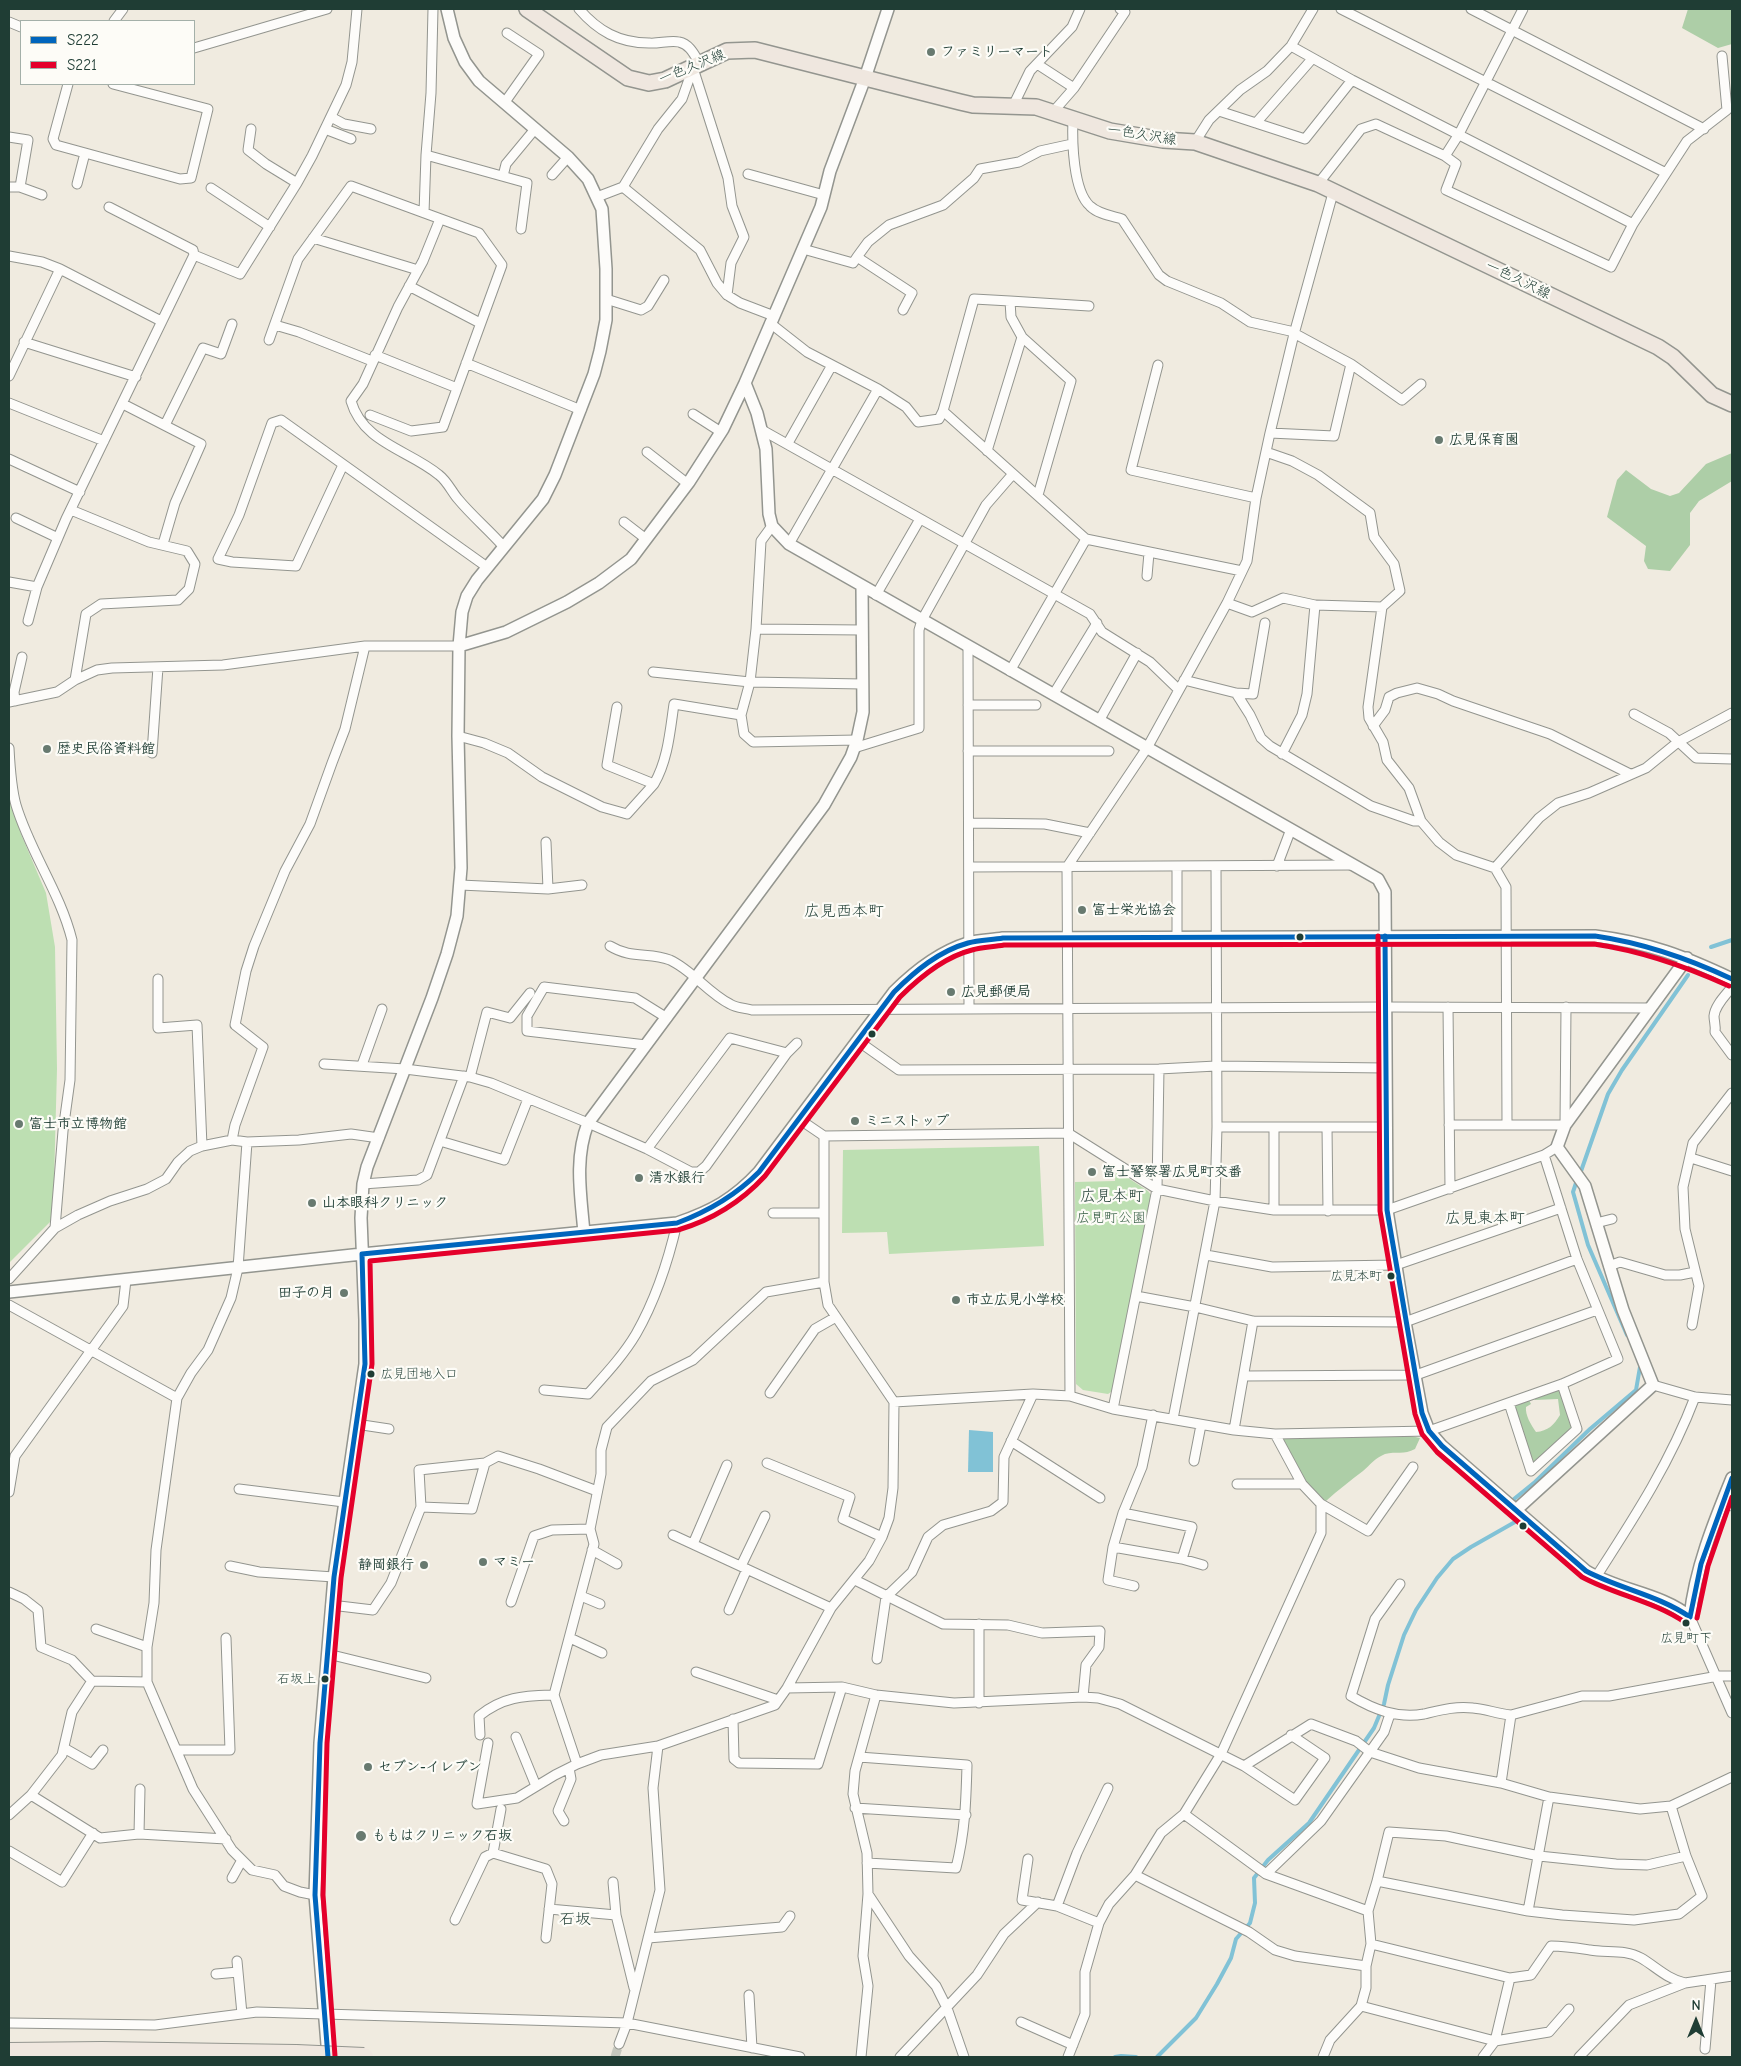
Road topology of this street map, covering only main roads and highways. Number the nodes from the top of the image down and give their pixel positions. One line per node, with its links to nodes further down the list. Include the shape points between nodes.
1 (527, 9): 2 (main road, 一色久沢線, via 628,78 649,83 665,80 727,51 755,50 973,104 1036,107 1110,131 1194,142 1318,184 1658,347 1712,395)
2 (1732, 404)
3 (9, 2052): 4 (highway, bridge)
4 (364, 2057)

